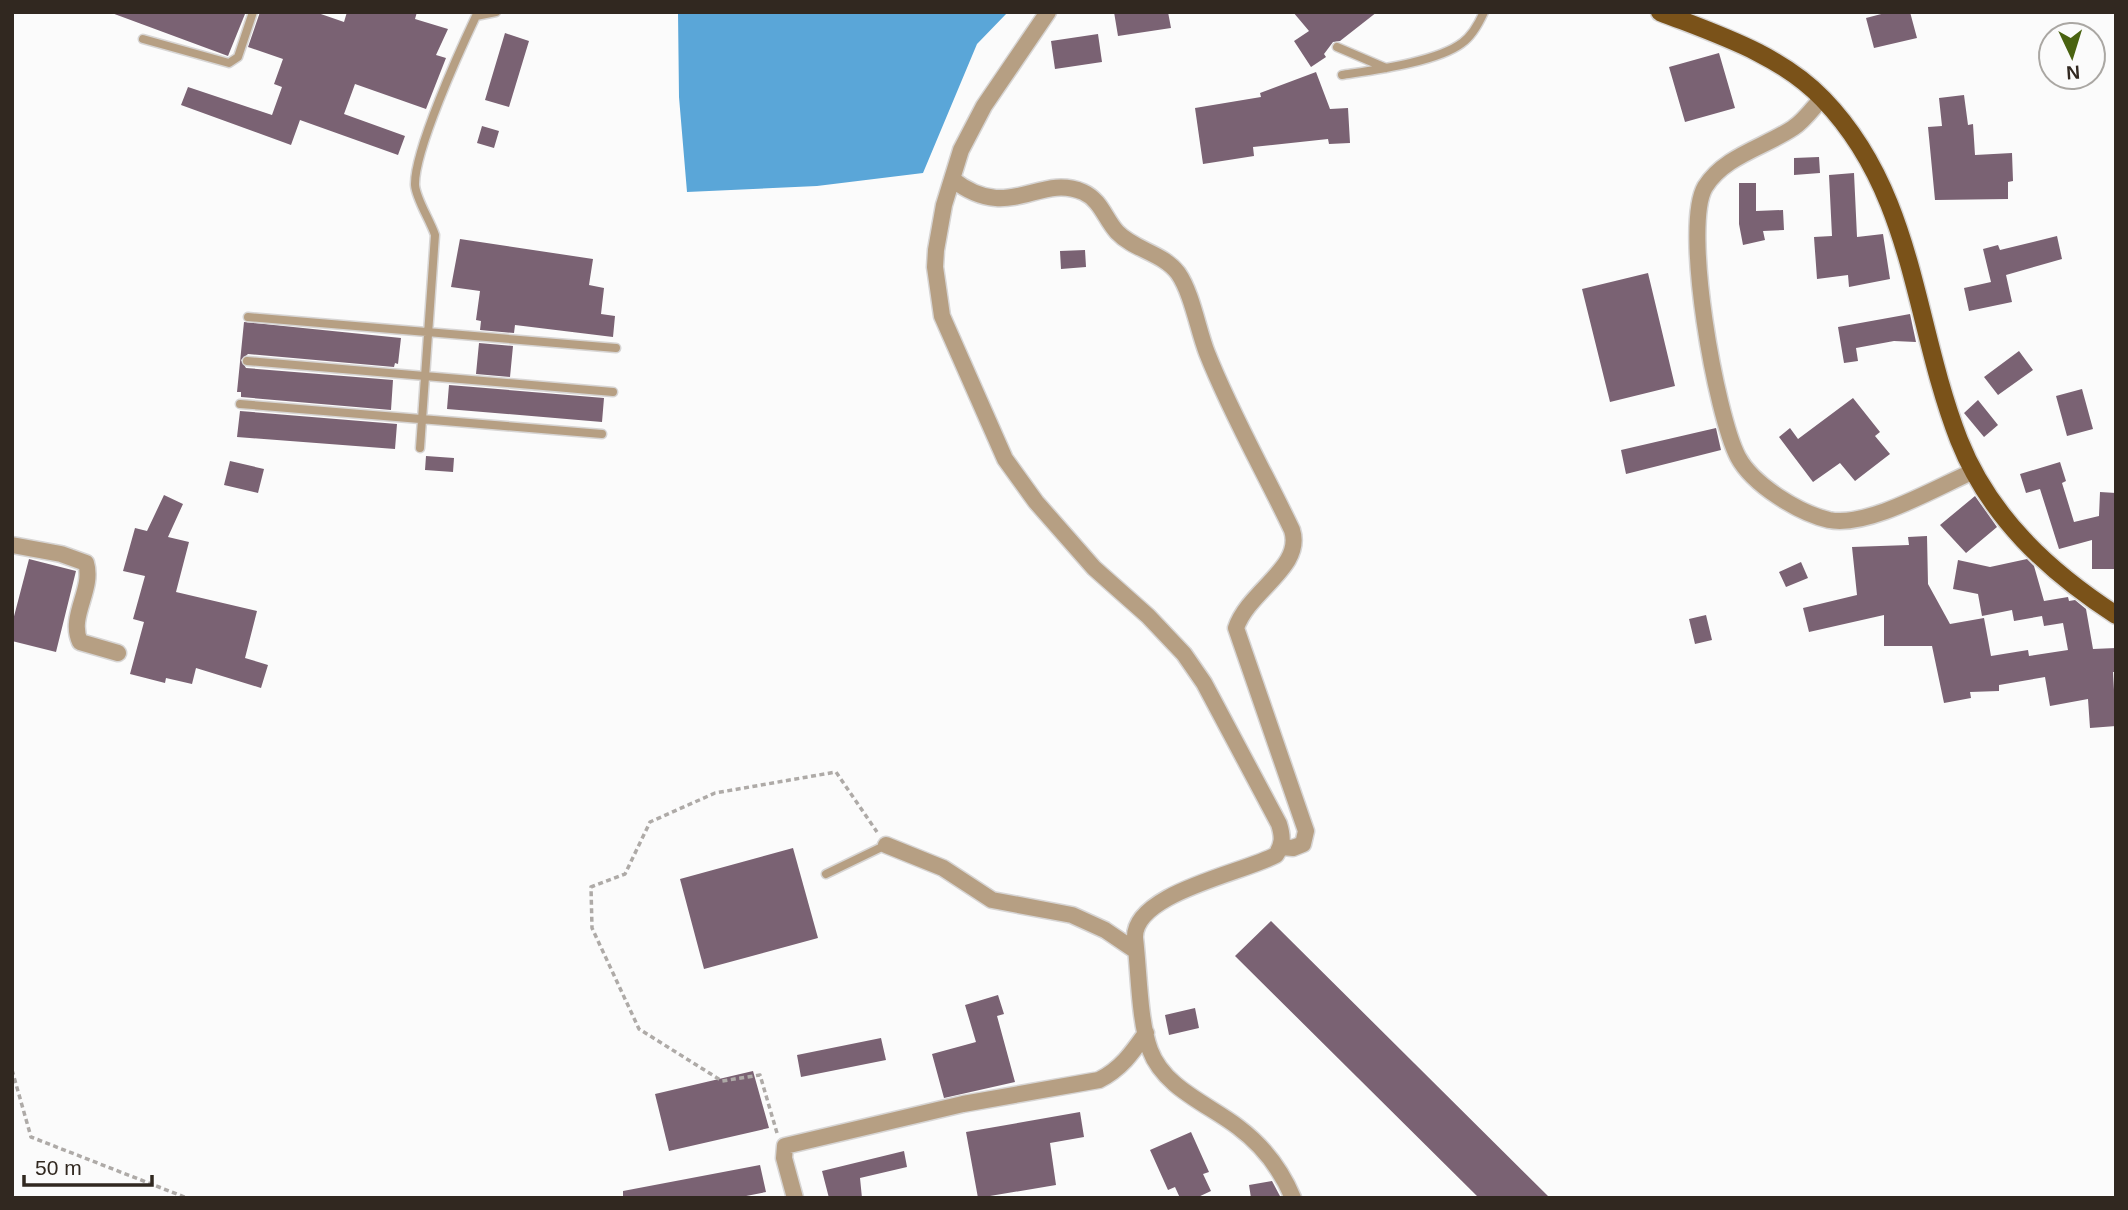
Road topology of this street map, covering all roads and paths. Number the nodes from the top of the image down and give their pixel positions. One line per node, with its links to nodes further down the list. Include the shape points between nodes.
1 (253, 12): 7 (lane, via 238,57 229,63)
2 (496, 12): 6 (lane)
3 (1048, 12): 12 (street, via 984,106 961,150)
4 (1484, 12): 9 (lane, via 1461,44)
5 (1660, 12): 11 (main road, via 1763,55)
6 (472, 14): 14 (lane, via 416,176 417,195 435,235)
7 (143, 39)
8 (1337, 47): 9 (lane)
9 (1386, 68): 10 (lane)
10 (1342, 75)
11 (1822, 98): 23 (main road, via 1861,145 1884,186 1948,410); 23 (street, via 1793,128 1726,166 1699,200 1696,235 1713,380 1730,437 1749,472 1797,506 1830,520 1877,513)
12 (952, 180): 28 (street, via 936,250 940,303 949,338 995,441 1021,482 1077,549 1184,654 1273,810 1283,836); 28 (street, via 970,194 997,200 1064,190 1085,193 1123,238 1168,264 1182,281 1217,374 1295,537 1293,554 1253,597 1236,628 1306,831 1303,844)
13 (248, 317): 14 (lane)
14 (430, 332): 15 (lane); 17 (lane)
15 (616, 348)
16 (247, 360): 17 (lane)
17 (427, 374): 18 (lane); 20 (lane)
18 (613, 391)
19 (240, 404): 20 (lane)
20 (423, 419): 21 (lane); 22 (lane)
21 (602, 434)
22 (420, 448)
23 (1974, 471): 25 (main road, via 2002,515 2040,559)
24 (12, 545): 26 (street, via 86,563 89,573 76,635 80,642)
25 (2116, 615)
26 (118, 653)
27 (886, 845): 29 (lane); 30 (street, via 943,868 992,900 1072,915); 33 (path, via 836,772 715,793 650,822 625,874 591,887 592,928 639,1029 722,1081 760,1075)
28 (1282, 847): 30 (street, via 1263,862 1188,889 1146,912 1136,924)
29 (826, 874)
30 (1136, 951): 31 (street)
31 (1146, 1033): 33 (street, via 1125,1062 1099,1080 962,1104 789,1145); 36 (street, via 1154,1057 1174,1082 1250,1136 1281,1172)
32 (12, 1070): 34 (path, via 31,1137)
33 (783, 1152): 35 (street)
34 (187, 1198)
35 (795, 1198)
36 (1293, 1198)

